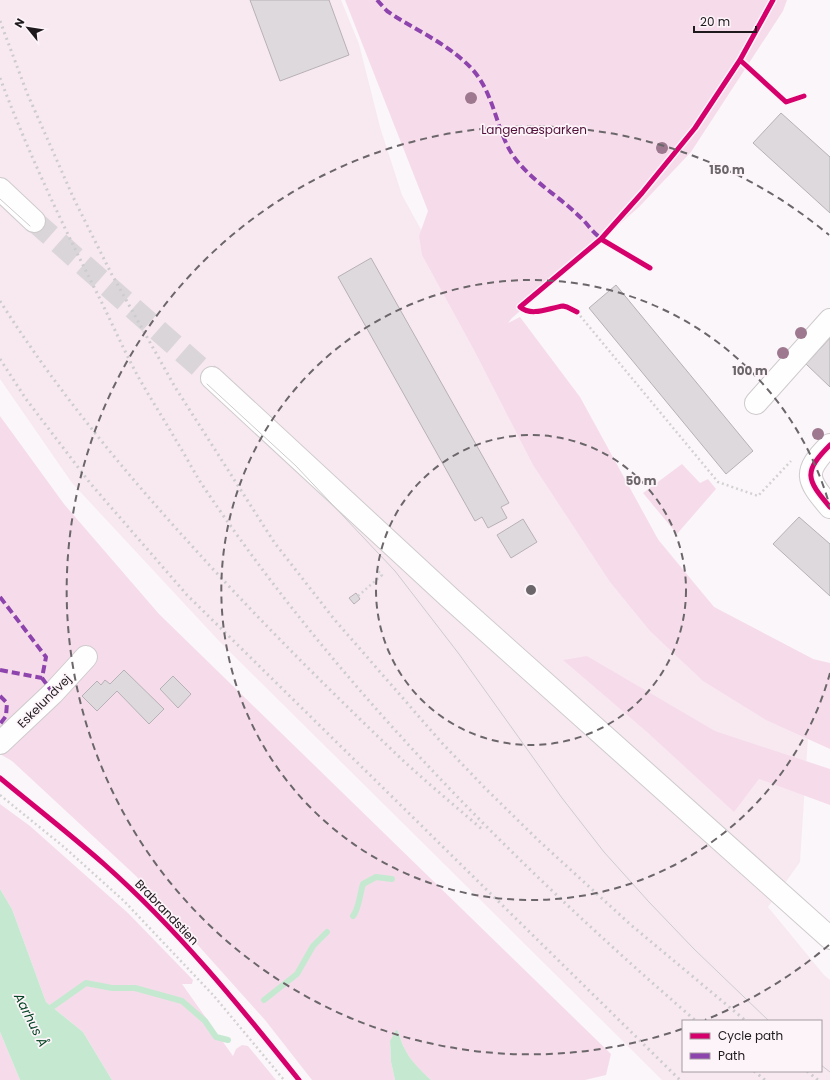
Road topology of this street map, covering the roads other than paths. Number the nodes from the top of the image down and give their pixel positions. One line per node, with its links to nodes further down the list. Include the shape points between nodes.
1 (0, 189): 2 (street)
2 (34, 222)
3 (830, 320): 5 (street)
4 (212, 378): 10 (street, via 451,599)
5 (756, 403)
6 (830, 445): 7 (street, via 820,454 802,463 816,491)
7 (830, 507)
8 (86, 657): 9 (street, Eskelundvej, via 54,693)
9 (0, 743)
10 (830, 938)

